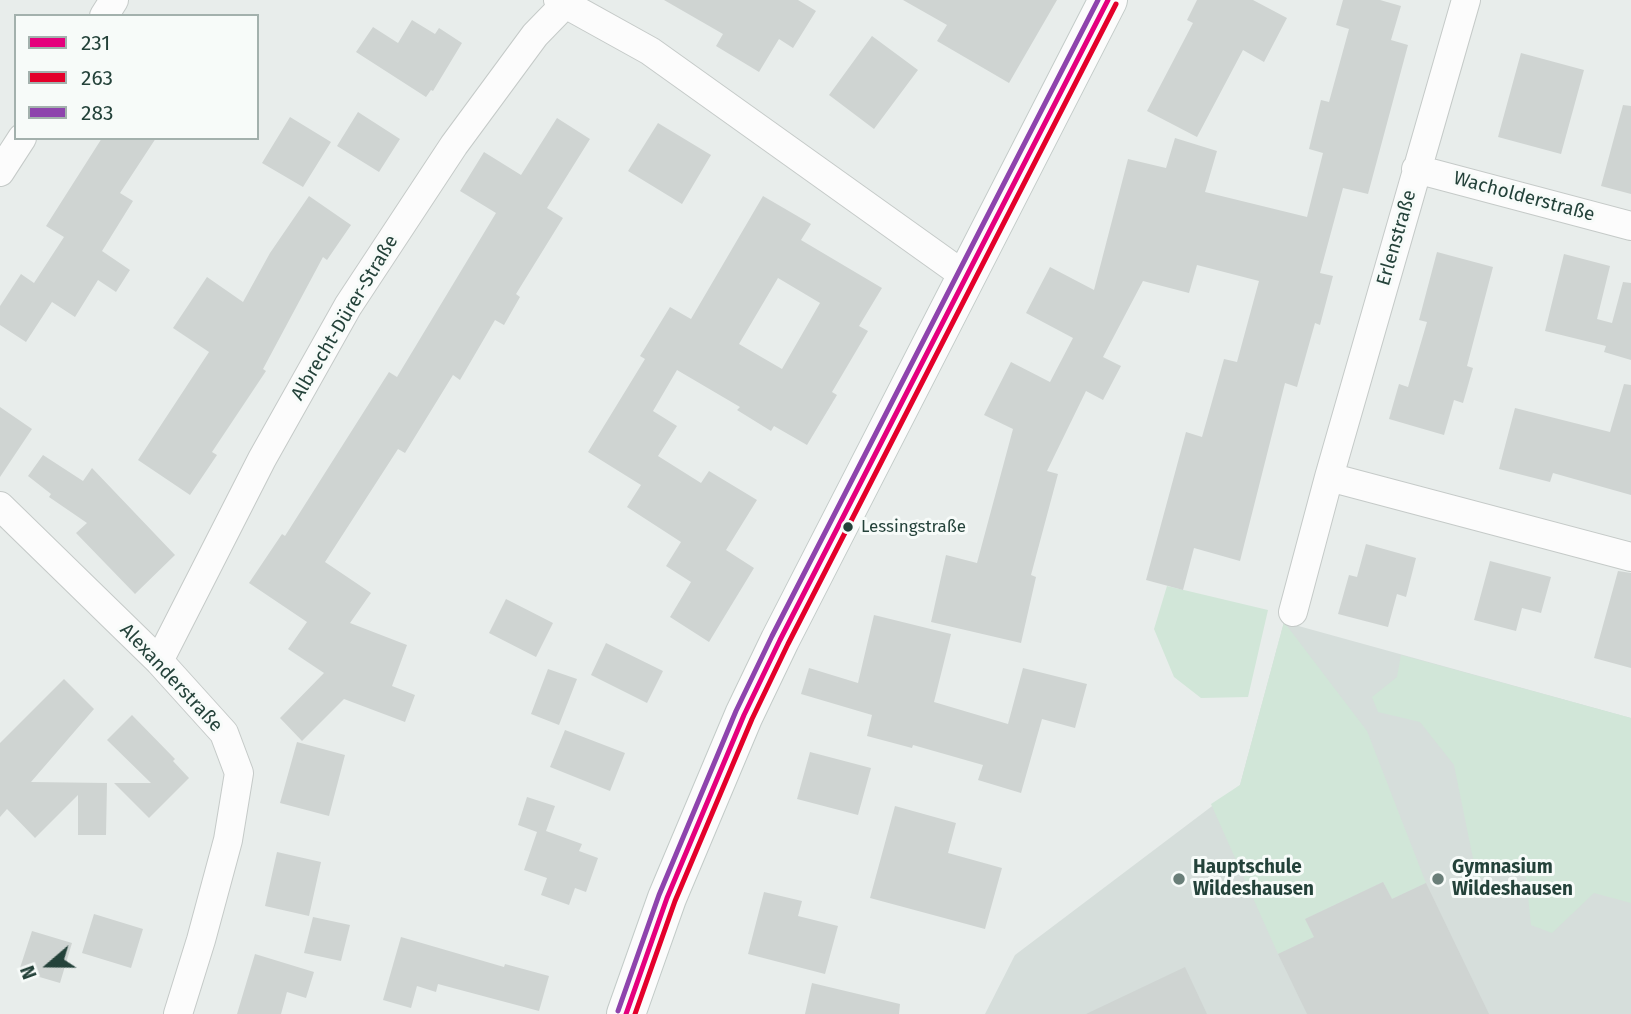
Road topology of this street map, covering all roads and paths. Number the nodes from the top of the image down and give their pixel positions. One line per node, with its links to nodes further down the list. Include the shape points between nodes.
1 (1108, 0): 8 (street)
2 (1466, 0): 5 (street, Erlenstraße)
3 (564, 1): 8 (street, via 650,51); 13 (street, Albrecht-Dürer-Straße, via 454,145 348,306 262,460)
4 (22, 140): 6 (street)
5 (1416, 169): 7 (street, Wacholderstraße); 9 (street, Erlenstraße)
6 (0, 172)
7 (1631, 226)
8 (965, 276): 15 (street, via 744,715 667,898)
9 (1329, 477): 11 (street); 12 (street, Erlenstraße)
10 (0, 506): 13 (street, Alexanderstraße)
11 (1631, 557)
12 (1293, 612)
13 (159, 661): 14 (street, Alexanderstraße, via 224,733 239,773 228,840)
14 (178, 1014)
15 (626, 1014)

